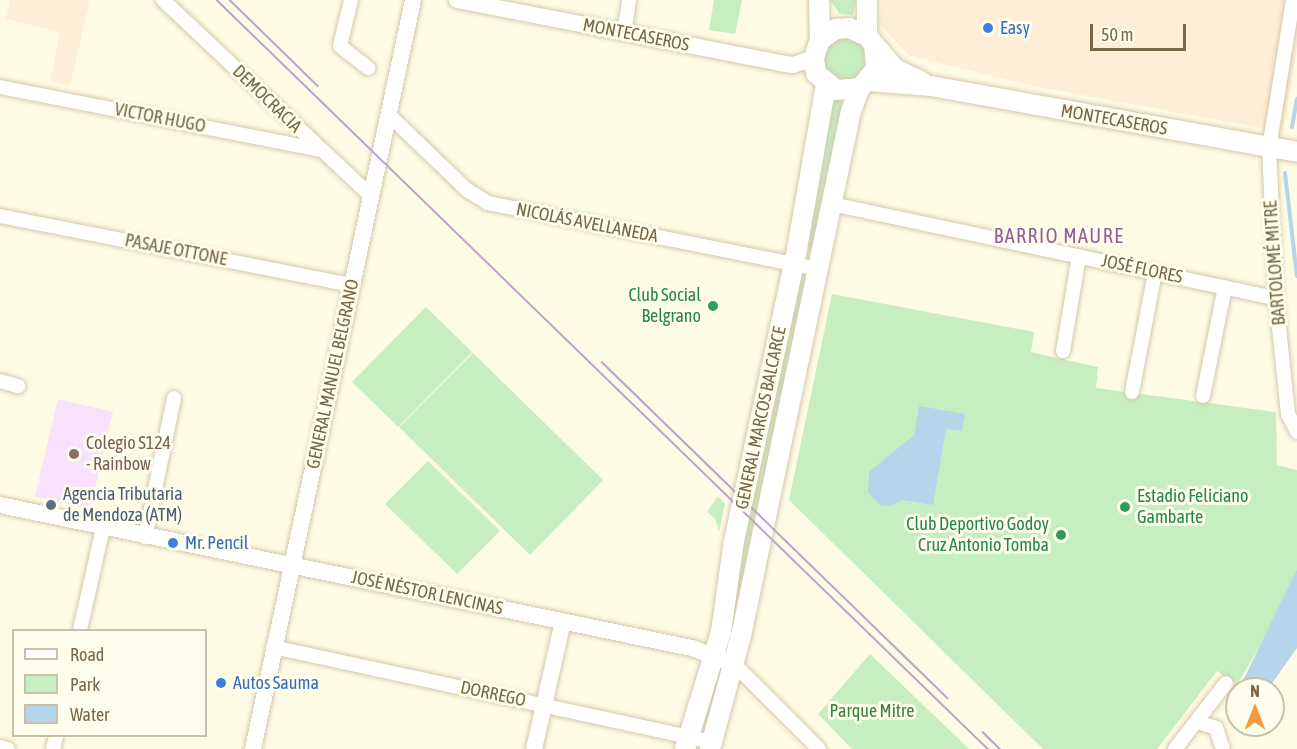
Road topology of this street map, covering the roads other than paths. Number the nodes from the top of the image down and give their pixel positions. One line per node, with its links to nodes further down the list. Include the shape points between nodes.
1 (163, 0): 17 (street, DEMOCRACIA)
2 (351, 0): 12 (street, via 340,46)
3 (414, 0): 18 (street, GENERAL MANUEL BELGRANO)
4 (457, 0): 9 (street, MONTECASEROS)
5 (629, 0): 9 (street)
6 (819, 0): 11 (main road)
7 (867, 0): 10 (main road)
8 (1293, 0): 20 (street, BARTOLOMÉ MITRE)
9 (624, 33): 11 (street, MONTECASEROS, via 793,65)
10 (870, 40): 11 (main road, via 843,28); 14 (main road, via 877,63); 15 (main road, MONTECASEROS, via 896,69)
11 (817, 49): 13 (main road, via 816,72)
12 (368, 68)
13 (826, 84): 14 (main road, via 844,91); 27 (main road, GENERAL MARCOS BALCARCE)
14 (864, 85): 15 (main road, MONTECASEROS); 24 (main road, GENERAL MARCOS BALCARCE)
15 (931, 86): 20 (main road, MONTECASEROS)
16 (0, 87): 19 (street, VICTOR HUGO)
17 (279, 111): 19 (street, via 282,131 275,138); 21 (street, DEMOCRACIA)
18 (388, 114): 23 (street, GENERAL MANUEL BELGRANO); 27 (street, NICOLÁS AVELLANEDA, via 466,190 488,203)
19 (265, 139): 21 (street, VICTOR HUGO)
20 (1269, 148): 22 (main road, MONTECASEROS); 32 (street, BARTOLOMÉ MITRE)
21 (320, 150): 23 (street, DEMOCRACIA)
22 (1297, 152)
23 (372, 197): 30 (street, GENERAL MANUEL BELGRANO)
24 (832, 204): 26 (street, JOSÉ FLORES); 28 (main road, GENERAL MARCOS BALCARCE)
25 (0, 216): 30 (street, PASAJE OTTONE)
26 (1079, 256): 29 (street, JOSÉ FLORES); 33 (street)
27 (794, 264): 28 (street, NICOLÁS AVELLANEDA); 47 (main road, GENERAL MARCOS BALCARCE, via 739,516)
28 (818, 269): 48 (main road, GENERAL MARCOS BALCARCE)
29 (1155, 272): 31 (street, JOSÉ FLORES); 36 (street)
30 (352, 285): 43 (street, GENERAL MANUEL BELGRANO)
31 (1225, 287): 32 (street, JOSÉ FLORES); 37 (street)
32 (1276, 298): 39 (street, BARTOLOMÉ MITRE, via 1288,414)
33 (1063, 351)
34 (0, 381): 35 (street)
35 (18, 386)
36 (1132, 392)
37 (1203, 396)
38 (174, 398): 42 (street)
39 (1297, 432)
40 (0, 506): 41 (street, JOSÉ NÉSTOR LENCINAS)
41 (103, 528): 42 (street, JOSÉ NÉSTOR LENCINAS); 45 (street)
42 (145, 537): 43 (street, JOSÉ NÉSTOR LENCINAS)
43 (290, 566): 44 (street, JOSÉ NÉSTOR LENCINAS); 46 (street, GENERAL MANUEL BELGRANO)
44 (563, 621): 47 (street, JOSÉ NÉSTOR LENCINAS); 50 (street)
45 (80, 629)
46 (273, 647): 50 (street, DORREGO); 57 (street, GENERAL MANUEL BELGRANO)
47 (716, 654): 48 (street, JOSÉ NÉSTOR LENCINAS); 52 (main road, GENERAL MARCOS BALCARCE)
48 (734, 664): 53 (main road, GENERAL MARCOS BALCARCE); 59 (street, JOSÉ NÉSTOR LENCINAS)
49 (1225, 685): 51 (street)
50 (544, 705): 52 (street, DORREGO); 58 (street)
51 (1205, 723): 54 (street); 60 (street)
52 (687, 743): 53 (street, DORREGO)
53 (711, 745)
54 (1223, 746)
55 (0, 747): 56 (street)
56 (8, 749)
57 (253, 749)
58 (534, 749)
59 (819, 749)
60 (1175, 749)

